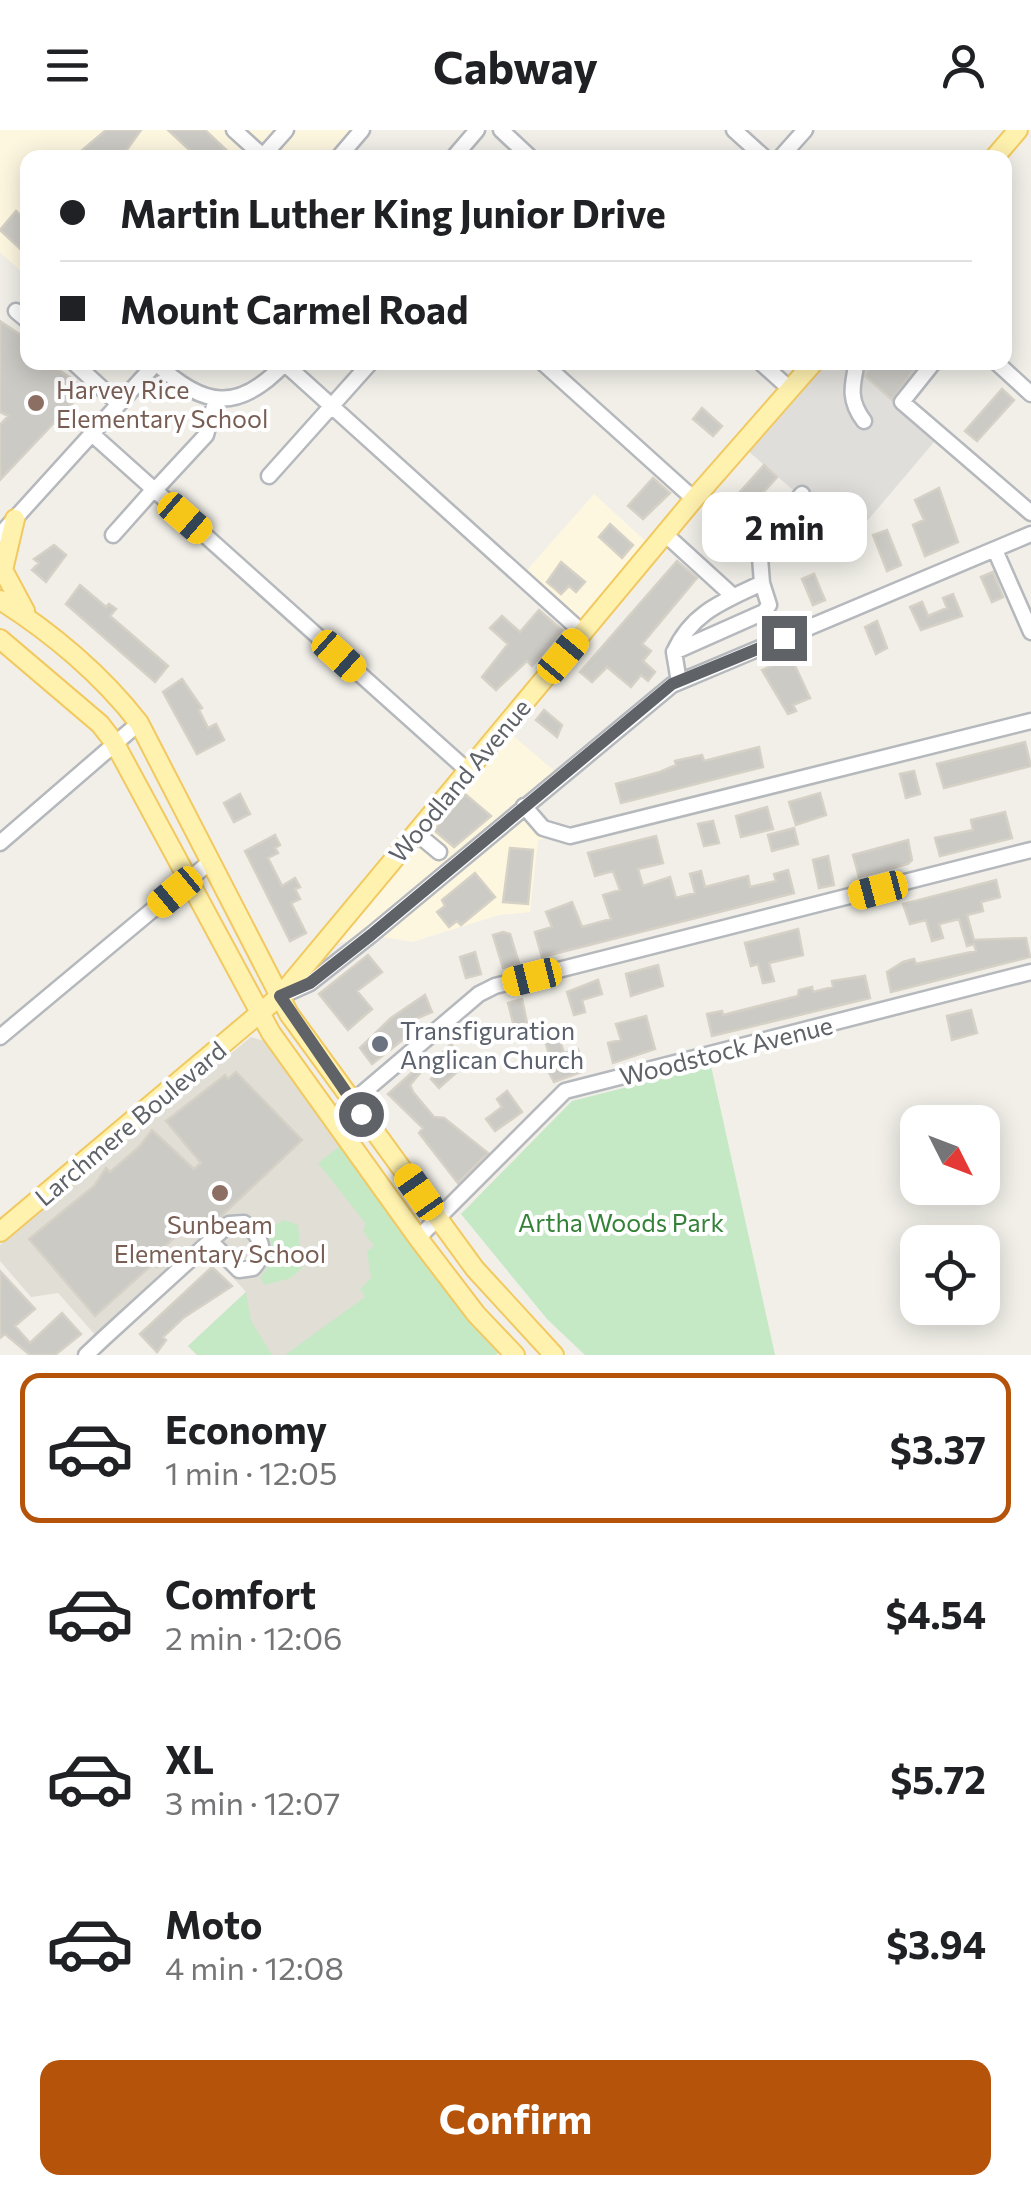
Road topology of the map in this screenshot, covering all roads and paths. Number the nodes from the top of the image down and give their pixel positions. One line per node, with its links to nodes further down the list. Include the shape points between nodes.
1 (234, 130): 9 (street)
2 (286, 130): 10 (street)
3 (362, 130): 11 (street)
4 (476, 130): 12 (street)
5 (501, 130): 13 (street)
6 (734, 130): 14 (street)
7 (805, 130): 15 (street)
8 (1018, 130): 16 (main road)
9 (256, 150)
10 (270, 150)
11 (345, 150)
12 (460, 150)
13 (522, 150)
14 (756, 150)
15 (787, 150)
16 (1001, 150)
17 (83, 370): 32 (street)
18 (150, 370): 32 (street)
19 (164, 370): 31 (street, via 186,389)
20 (278, 370): 31 (street, via 256,390)
21 (293, 370): 33 (street)
22 (364, 370): 33 (street)
23 (551, 370): 39 (street)
24 (769, 370): 29 (street)
25 (807, 370): 29 (main road, Woodland Avenue)
26 (855, 370): 34 (street, via 850,386)
27 (928, 370): 40 (street, via 902,402)
28 (1005, 370): 30 (street)
29 (790, 389): 39 (main road, Woodland Avenue)
30 (1031, 394)
31 (216, 400): 37 (street, via 206,435)
32 (119, 404): 35 (street)
33 (332, 406): 36 (street); 52 (street)
34 (864, 422)
35 (92, 434): 37 (street); 41 (street)
36 (269, 476)
37 (155, 490): 42 (street); 59 (street)
38 (802, 494): 47 (street, via 759,544)
39 (694, 499): 43 (main road, Woodland Avenue)
40 (1031, 514)
41 (15, 519): 45 (street); 50 (main road, via 4,574)
42 (113, 534)
43 (664, 534): 48 (street); 52 (main road, Woodland Avenue)
44 (1031, 534): 46 (street)
45 (0, 535)
46 (995, 550): 51 (street); 55 (street)
47 (762, 583): 48 (street); 54 (street, via 769,605 764,612)
48 (733, 596): 54 (street, via 699,613)
49 (0, 600): 50 (main road)
50 (32, 619): 57 (main road)
51 (1031, 632)
52 (583, 633): 59 (main road, Woodland Avenue)
53 (1, 642): 58 (main road)
54 (674, 652): 55 (street)
55 (679, 682): 60 (street)
56 (1031, 721): 60 (street, via 583,834 551,832)
57 (139, 723): 58 (street); 65 (main road)
58 (114, 742): 62 (street); 66 (main road)
59 (467, 770): 61 (main road, Woodland Avenue)
60 (524, 806): 68 (street, via 310,983)
61 (415, 832): 64 (street); 68 (main road, Woodland Avenue)
62 (0, 843)
63 (1031, 850): 71 (street, via 495,986)
64 (438, 852)
65 (210, 862): 66 (street); 68 (main road)
66 (189, 882): 69 (main road); 70 (street)
67 (1031, 972): 73 (street, Woodstock Avenue, via 565,1090)
68 (280, 996): 69 (main road, Woodland Avenue); 71 (main road)
69 (260, 1015): 72 (main road); 74 (main road, Larchmere Boulevard)
70 (0, 1037)
71 (352, 1101): 72 (street); 73 (main road)
72 (332, 1118): 75 (main road)
73 (438, 1218): 75 (street, Woodstock Avenue); 79 (main road, via 498,1298)
74 (0, 1232)
75 (418, 1238): 78 (main road)
76 (210, 1241): 77 (street)
77 (86, 1355)
78 (516, 1355)
79 (554, 1355)

